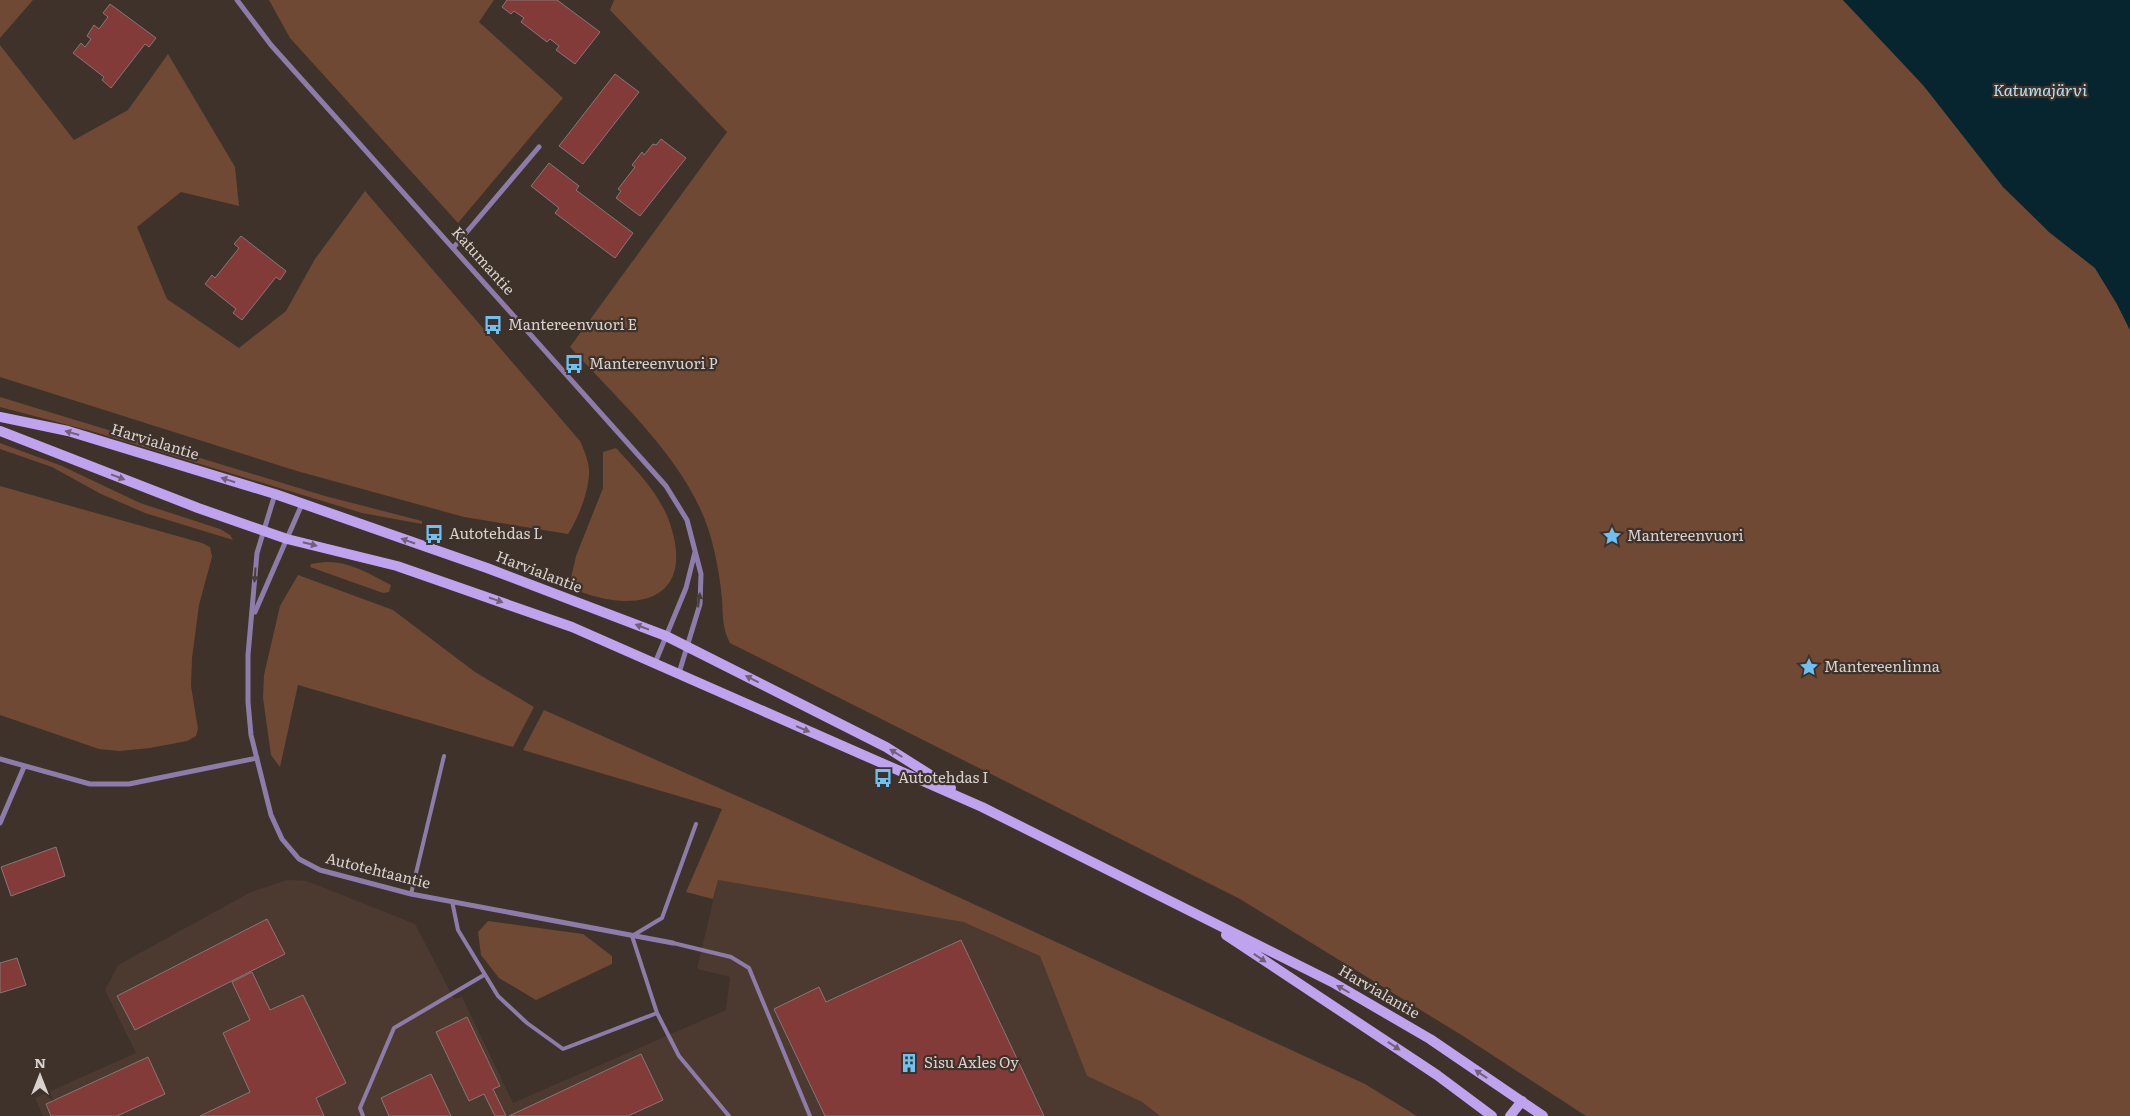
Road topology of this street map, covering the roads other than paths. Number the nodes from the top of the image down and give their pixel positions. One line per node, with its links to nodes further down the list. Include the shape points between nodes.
1 (237, 0): 3 (street, Katumantie, via 271,45)
2 (539, 147): 3 (street)
3 (454, 247): 10 (street, Katumantie, via 666,486 687,520)
4 (0, 417): 6 (main road, Harvialantie, one-way to 4, via 68,431)
5 (0, 431): 8 (main road, Harvialantie, one-way to 8, via 198,508)
6 (275, 494): 7 (main road, Harvialantie); 8 (street, Autotehtaantie)
7 (302, 504): 9 (street, Autotehtaantie); 12 (main road, Harvialantie, one-way to 7, via 487,568)
8 (264, 530): 9 (main road, Harvialantie); 11 (street, Autotehtaantie, one-way to 11, via 257,553)
9 (287, 539): 11 (street, Autotehtaantie); 14 (main road, Harvialantie, one-way to 14, via 397,566 572,627)
10 (696, 549): 12 (street, via 686,588); 13 (street, Katumantie, one-way to 10, via 700,604 701,574)
11 (253, 617): 17 (street, Autotehtaantie, via 248,655 248,702)
12 (666, 636): 13 (main road, Harvialantie); 14 (street)
13 (687, 647): 15 (street, Katumantie); 20 (main road, Harvialantie, one-way to 13, via 886,747)
14 (655, 663): 15 (main road, Harvialantie)
15 (678, 675): 20 (main road, Harvialantie, one-way to 20)
16 (444, 756): 23 (lane)
17 (256, 758): 19 (street, via 129,784 90,784); 23 (street, Autotehtaantie, via 271,815 282,839 299,859 320,870)
18 (0, 759): 19 (street)
19 (24, 767): 21 (street)
20 (982, 807): 25 (main road, Harvialantie)
21 (0, 823)
22 (696, 824): 26 (lane, via 662,918)
23 (411, 894): 24 (street, Autotehtaantie)
24 (452, 901): 26 (street, Autotehtaantie); 28 (lane, via 458,930)
25 (1190, 911): 30 (main road, Harvialantie, one-way to 25, via 1430,1039 1332,982); 34 (main road, Harvialantie, one-way to 34, via 1376,1034)
26 (632, 936): 27 (street, Autotehtaantie); 29 (lane)
27 (673, 943): 33 (lane, via 731,957 749,968)
28 (484, 975): 29 (lane, via 498,996 527,1023 563,1049); 31 (lane, via 394,1028 360,1108)
29 (657, 1013): 32 (lane, via 679,1056)
30 (1522, 1102): 35 (main road); 36 (main road, Harvialantie)
31 (362, 1116)
32 (729, 1116)
33 (810, 1116)
34 (1492, 1116)
35 (1510, 1116)
36 (1542, 1116)

